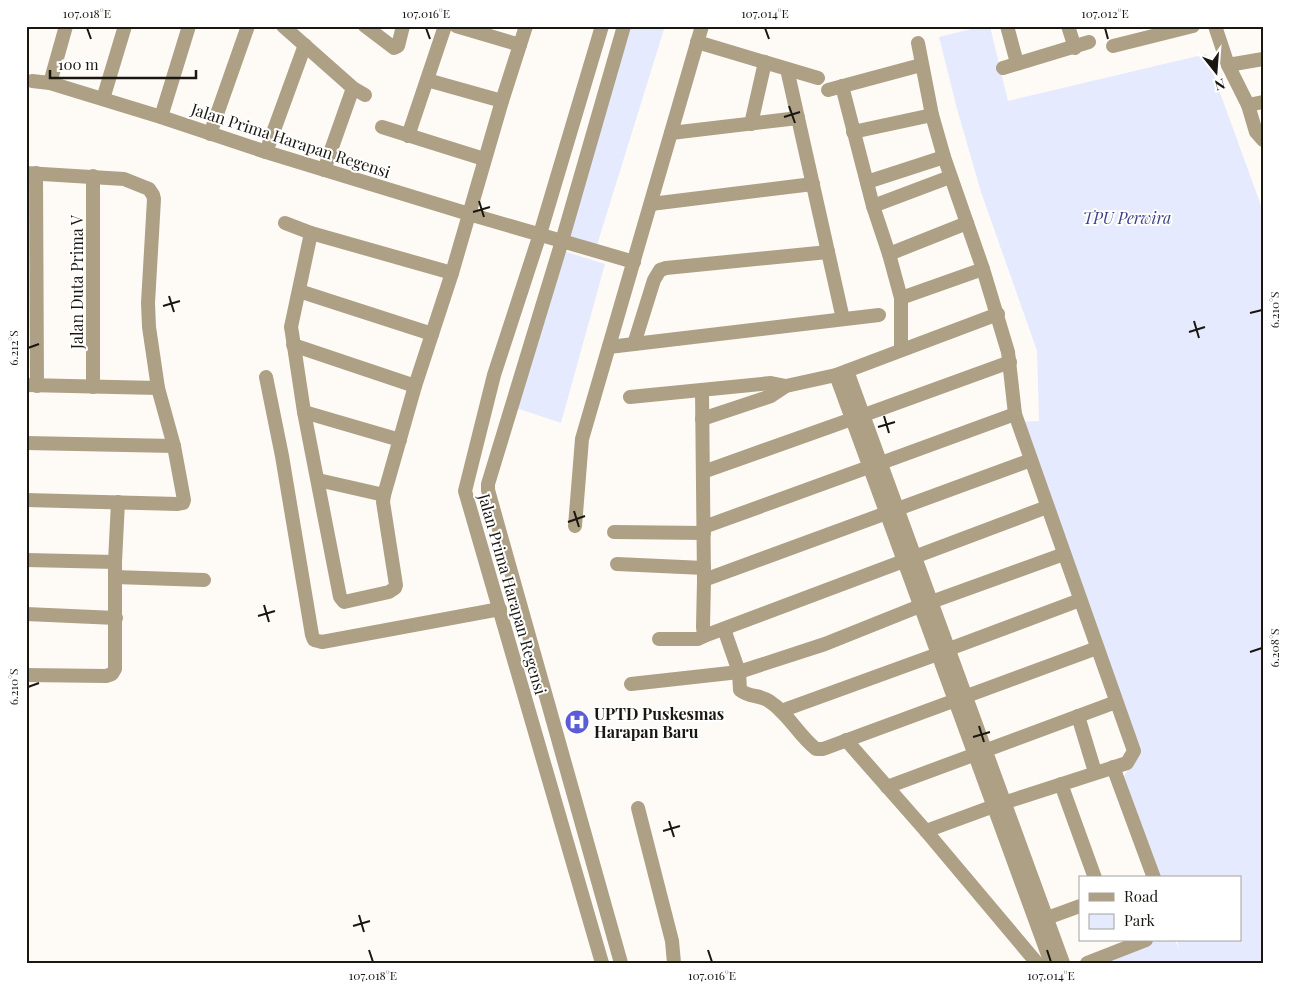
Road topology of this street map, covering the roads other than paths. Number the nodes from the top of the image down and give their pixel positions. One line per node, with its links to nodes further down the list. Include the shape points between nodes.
1 (66, 26): 35 (street)
2 (125, 26): 38 (street)
3 (189, 26): 43 (street)
4 (248, 26): 49 (street)
5 (283, 26): 22 (street)
6 (365, 26): 7 (street, via 394,48 398,46)
7 (403, 26)
8 (445, 26): 33 (street)
9 (456, 26): 21 (street)
10 (526, 26): 21 (street)
11 (602, 26): 67 (street, Jalan Prima Harapan Regensi)
12 (624, 26): 68 (street, Jalan Prima Harapan Regensi)
13 (702, 26): 18 (street)
14 (1007, 26): 27 (street)
15 (1068, 26): 24 (street)
16 (1193, 26): 23 (street)
17 (1215, 26): 29 (street)
18 (698, 42): 26 (street); 48 (street)
19 (1089, 42): 24 (street)
20 (918, 43): 28 (street)
21 (520, 45): 39 (street)
22 (305, 46): 52 (street); 55 (street, via 359,91)
23 (1113, 46)
24 (1075, 48): 27 (street)
25 (1263, 59): 29 (street)
26 (765, 62): 31 (street); 45 (street)
27 (1017, 63): 30 (street)
28 (922, 65): 36 (street); 42 (street)
29 (1228, 65): 41 (street)
30 (1002, 68)
31 (787, 69): 32 (street); 44 (street)
32 (818, 78)
33 (427, 80): 39 (street); 50 (street)
34 (32, 81): 35 (street, Jalan Prima Harapan Regensi)
35 (50, 83): 38 (street, Jalan Prima Harapan Regensi)
36 (842, 86): 37 (street); 47 (street)
37 (828, 90)
38 (102, 99): 43 (street, Jalan Prima Harapan Regensi)
39 (502, 101): 54 (street)
40 (1263, 102): 41 (street)
41 (1248, 104): 51 (street, via 1256,132)
42 (932, 115): 47 (street); 53 (street)
43 (161, 117): 49 (street, Jalan Prima Harapan Regensi)
44 (798, 118): 45 (street); 60 (street)
45 (751, 124): 48 (street)
46 (382, 127): 50 (street)
47 (853, 132): 59 (street)
48 (671, 133): 61 (street)
49 (210, 134): 52 (street, Jalan Prima Harapan Regensi)
50 (408, 136): 54 (street)
51 (1263, 140)
52 (266, 152): 55 (street, Jalan Prima Harapan Regensi)
53 (944, 157): 58 (street); 59 (street)
54 (484, 159): 63 (street)
55 (324, 170): 63 (street, Jalan Prima Harapan Regensi)
56 (31, 173): 57 (street); 87 (street)
57 (94, 176): 90 (street, Jalan Duta Prima V); 91 (street, via 124,179 149,189 153,194 148,318)
58 (950, 177): 62 (street); 65 (street)
59 (866, 182): 62 (street)
60 (813, 184): 61 (street); 69 (street)
61 (650, 204): 71 (street)
62 (873, 206): 70 (street)
63 (469, 214): 67 (street, Jalan Prima Harapan Regensi); 73 (street)
64 (285, 223): 66 (street)
65 (967, 223): 70 (street); 72 (street)
66 (311, 234): 73 (street); 74 (street)
67 (541, 235): 68 (street, Jalan Prima Harapan Regensi); 105 (street, Jalan Prima Harapan Regensi, via 494,375)
68 (560, 241): 71 (street, Jalan Prima Harapan Regensi); 105 (street, Jalan Prima Harapan Regensi, via 491,475)
69 (828, 252): 78 (street); 80 (street, via 660,270)
70 (889, 254): 75 (street)
71 (634, 262): 82 (street)
72 (983, 269): 75 (street); 76 (street)
73 (452, 273): 79 (street)
74 (299, 291): 79 (street); 81 (street, via 291,327)
75 (901, 298): 83 (street)
76 (998, 314): 83 (street); 84 (street)
77 (879, 315): 78 (street)
78 (843, 319): 80 (street)
79 (432, 334): 88 (street)
80 (634, 344): 82 (street)
81 (293, 345): 88 (street); 94 (street)
82 (609, 347): 111 (street, via 582,439)
83 (901, 350): 85 (street)
84 (1010, 362): 95 (street); 96 (street)
85 (842, 373): 89 (street); 96 (street)
86 (266, 376): 124 (street, via 314,640 322,642)
87 (31, 385): 90 (street)
88 (415, 386): 98 (street)
89 (786, 386): 92 (street, via 771,383); 97 (street, via 771,396)
90 (92, 387): 91 (street)
91 (158, 388): 100 (street)
92 (702, 391): 93 (street); 97 (street)
93 (630, 397)
94 (304, 412): 98 (street); 104 (street)
95 (1015, 414): 101 (street); 102 (street)
96 (858, 417): 102 (street); 103 (street)
97 (702, 419): 103 (street)
98 (400, 440): 106 (street)
99 (26, 443): 100 (street)
100 (174, 446): 108 (street, via 183,503)
101 (1031, 460): 109 (street); 110 (street)
102 (875, 465): 110 (street); 112 (street)
103 (703, 472): 112 (street)
104 (318, 480): 106 (street); 106 (street, via 340,597 344,602 395,588)
105 (477, 488): 124 (street, Jalan Prima Harapan Regensi, via 466,493); 140 (street, Jalan Prima Harapan Regensi)
106 (384, 495)
107 (26, 500): 108 (street)
108 (118, 502): 117 (street)
109 (1047, 507): 114 (street); 116 (street)
110 (892, 511): 116 (street); 119 (street)
111 (575, 526)
112 (704, 530): 113 (street); 119 (street)
113 (614, 532)
114 (1064, 554): 122 (street); 123 (street)
115 (26, 560): 117 (street)
116 (910, 560): 123 (street); 127 (street)
117 (115, 562): 120 (street)
118 (617, 564): 119 (street)
119 (704, 574): 128 (street)
120 (116, 577): 121 (street); 126 (street)
121 (204, 580)
122 (1080, 600): 130 (street); 131 (street)
123 (926, 604): 131 (street); 132 (street, via 825,644)
124 (500, 609): 140 (street, Jalan Prima Harapan Regensi)
125 (26, 614): 126 (street)
126 (116, 618): 133 (street, via 115,669 112,674)
127 (724, 629): 128 (street); 132 (street)
128 (704, 636): 129 (street, via 698,639)
129 (659, 639)
130 (1097, 648): 135 (street); 136 (street)
131 (943, 652): 135 (street); 137 (street)
132 (739, 672): 134 (street); 137 (street, via 740,690 768,700)
133 (26, 674)
134 (631, 684)
135 (960, 698): 139 (street); 141 (street)
136 (1116, 702): 138 (street); 142 (street, via 1134,751 1127,763)
137 (781, 711): 139 (street, via 816,749)
138 (1078, 716): 141 (street); 143 (street)
139 (846, 740): 145 (street)
140 (548, 741): 154 (street, Jalan Prima Harapan Regensi); 155 (street, Jalan Prima Harapan Regensi)
141 (980, 753): 145 (street); 146 (street)
142 (1113, 767): 143 (street); 150 (street)
143 (1095, 772): 144 (street)
144 (1062, 784): 146 (street); 149 (street)
145 (886, 787): 148 (street)
146 (999, 804): 148 (street); 152 (street); 158 (street)
147 (638, 808): 156 (street, via 672,940)
148 (926, 831): 157 (street)
149 (1094, 876)
150 (1153, 876)
151 (1079, 906): 152 (street)
152 (1047, 918): 159 (street)
153 (1141, 942): 160 (street)
154 (602, 963)
155 (621, 963)
156 (674, 963)
157 (1036, 963)
158 (1051, 963)
159 (1063, 963)
160 (1087, 963)

